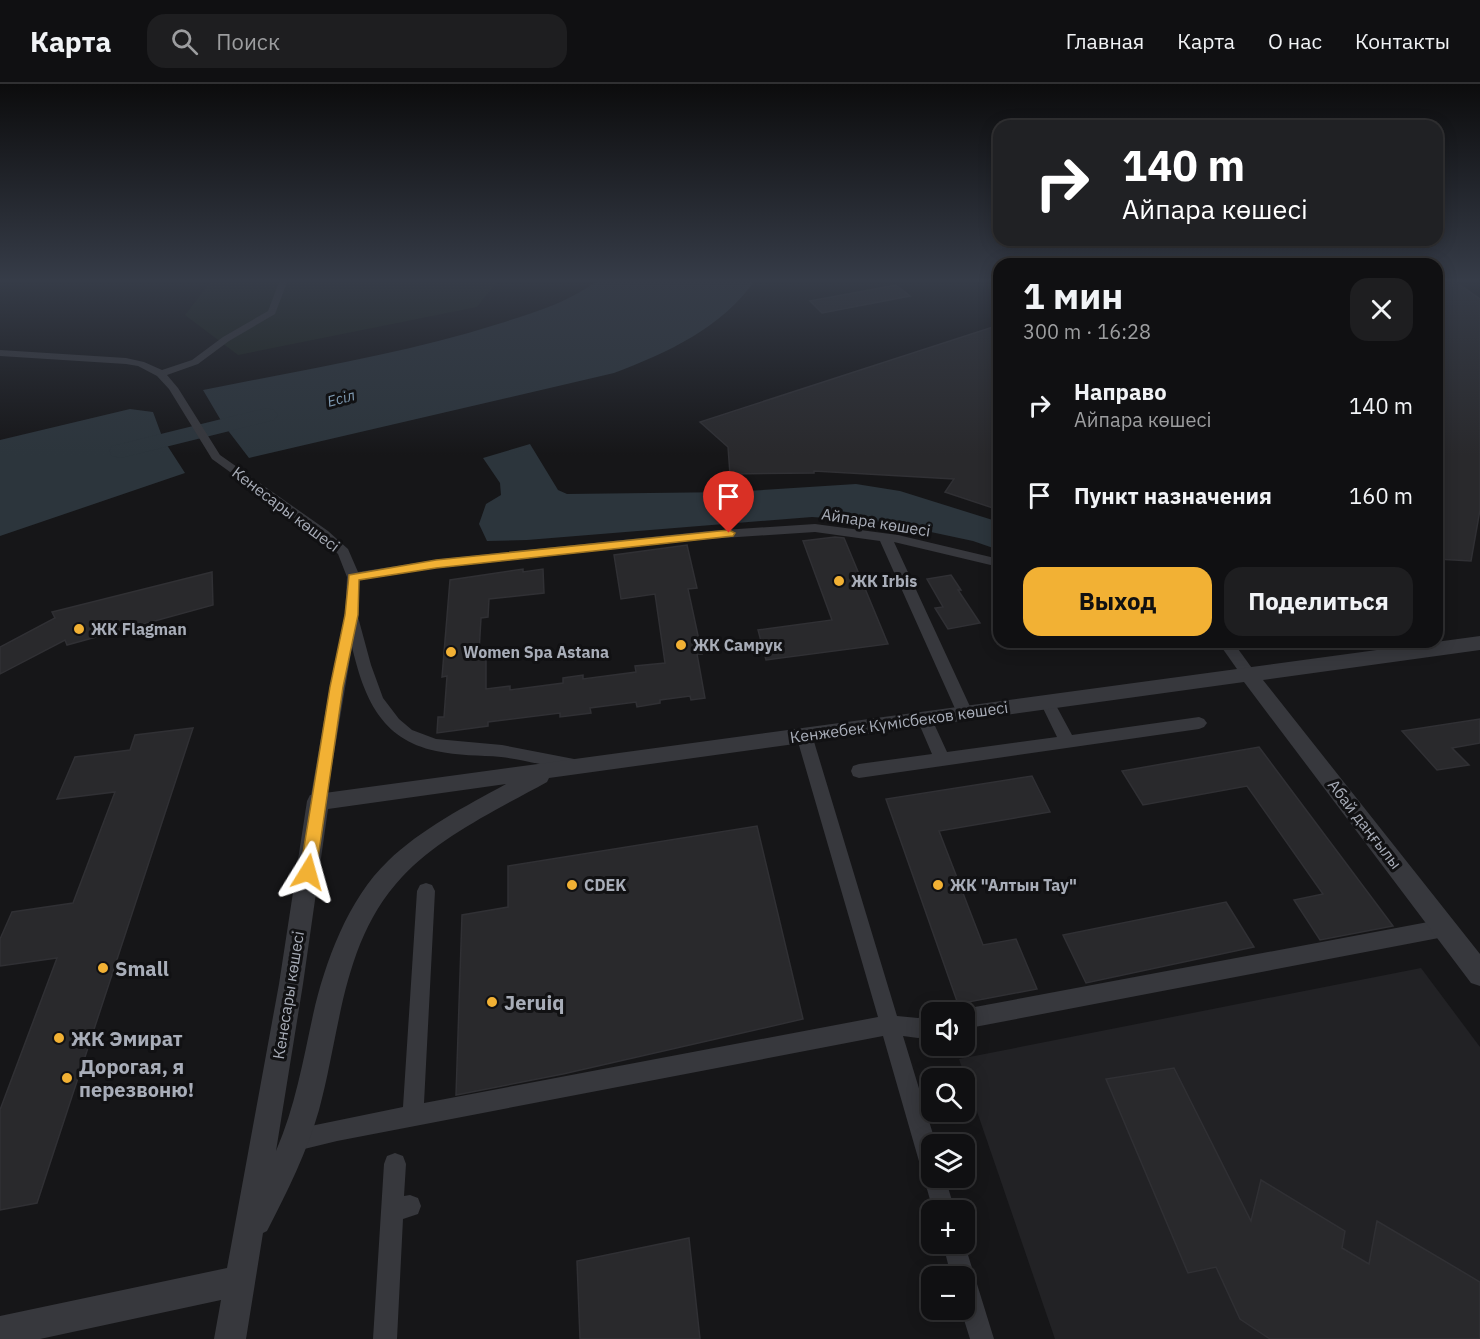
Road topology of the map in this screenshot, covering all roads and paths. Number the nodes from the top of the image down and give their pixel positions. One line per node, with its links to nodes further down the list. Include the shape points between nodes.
1 (227, 339): 3 (street, via 195,362)
2 (0, 353): 3 (street, via 126,361)
3 (161, 374): 6 (street, Кенесары көшесі, via 216,457 324,534 344,552)
4 (885, 537): 5 (street, Айпара көшесі); 6 (street, Айпара көшесі, via 815,528 708,535 436,564); 12 (street)
5 (993, 562)
6 (353, 577): 7 (street, Кенесары көшесі)
7 (352, 615): 18 (street, via 381,709 408,735 440,747 502,751); 21 (street, Кенесары көшесі)
8 (1480, 644): 10 (street, Кенжебек Күмісбеков көшесі)
9 (1229, 648): 10 (street)
10 (1249, 675): 11 (street, Кенжебек Күмісбеков көшесі); 23 (street, Абай даңғылы)
11 (1047, 702): 12 (street, Кенжебек Күмісбеков көшесі); 16 (street)
12 (965, 713): 13 (street, Кенжебек Күмісбеков көшесі)
13 (925, 719): 15 (street, Кенжебек Күмісбеков көшесі); 17 (street)
14 (1199, 723): 16 (street)
15 (804, 735): 18 (street, Кенжебек Күмісбеков көшесі); 26 (street)
16 (1067, 741): 17 (street)
17 (942, 759): 20 (street)
18 (577, 766): 19 (street, Кенжебек Күмісбеков көшесі)
19 (552, 769): 21 (street, Кенжебек Күмісбеков көшесі); 30 (street, via 437,836 397,867 365,907 342,952 331,989)
20 (859, 771)
21 (318, 801): 32 (street, Кенесары көшесі)
22 (426, 891): 28 (street)
23 (1444, 928): 24 (street, Абай даңғылы); 25 (street)
24 (1480, 974)
25 (975, 1017)
26 (890, 1025): 27 (street); 28 (street); 29 (street)
27 (921, 1027)
28 (414, 1115): 30 (street)
29 (922, 1134)
30 (296, 1140): 32 (street)
31 (395, 1164): 37 (street, via 401,1208)
32 (249, 1237): 33 (street, Кенесары көшесі)
33 (241, 1280): 35 (street); 36 (street, Кенесары көшесі)
34 (975, 1315): 38 (street)
35 (0, 1332)
36 (230, 1339)
37 (385, 1339)
38 (982, 1339)

